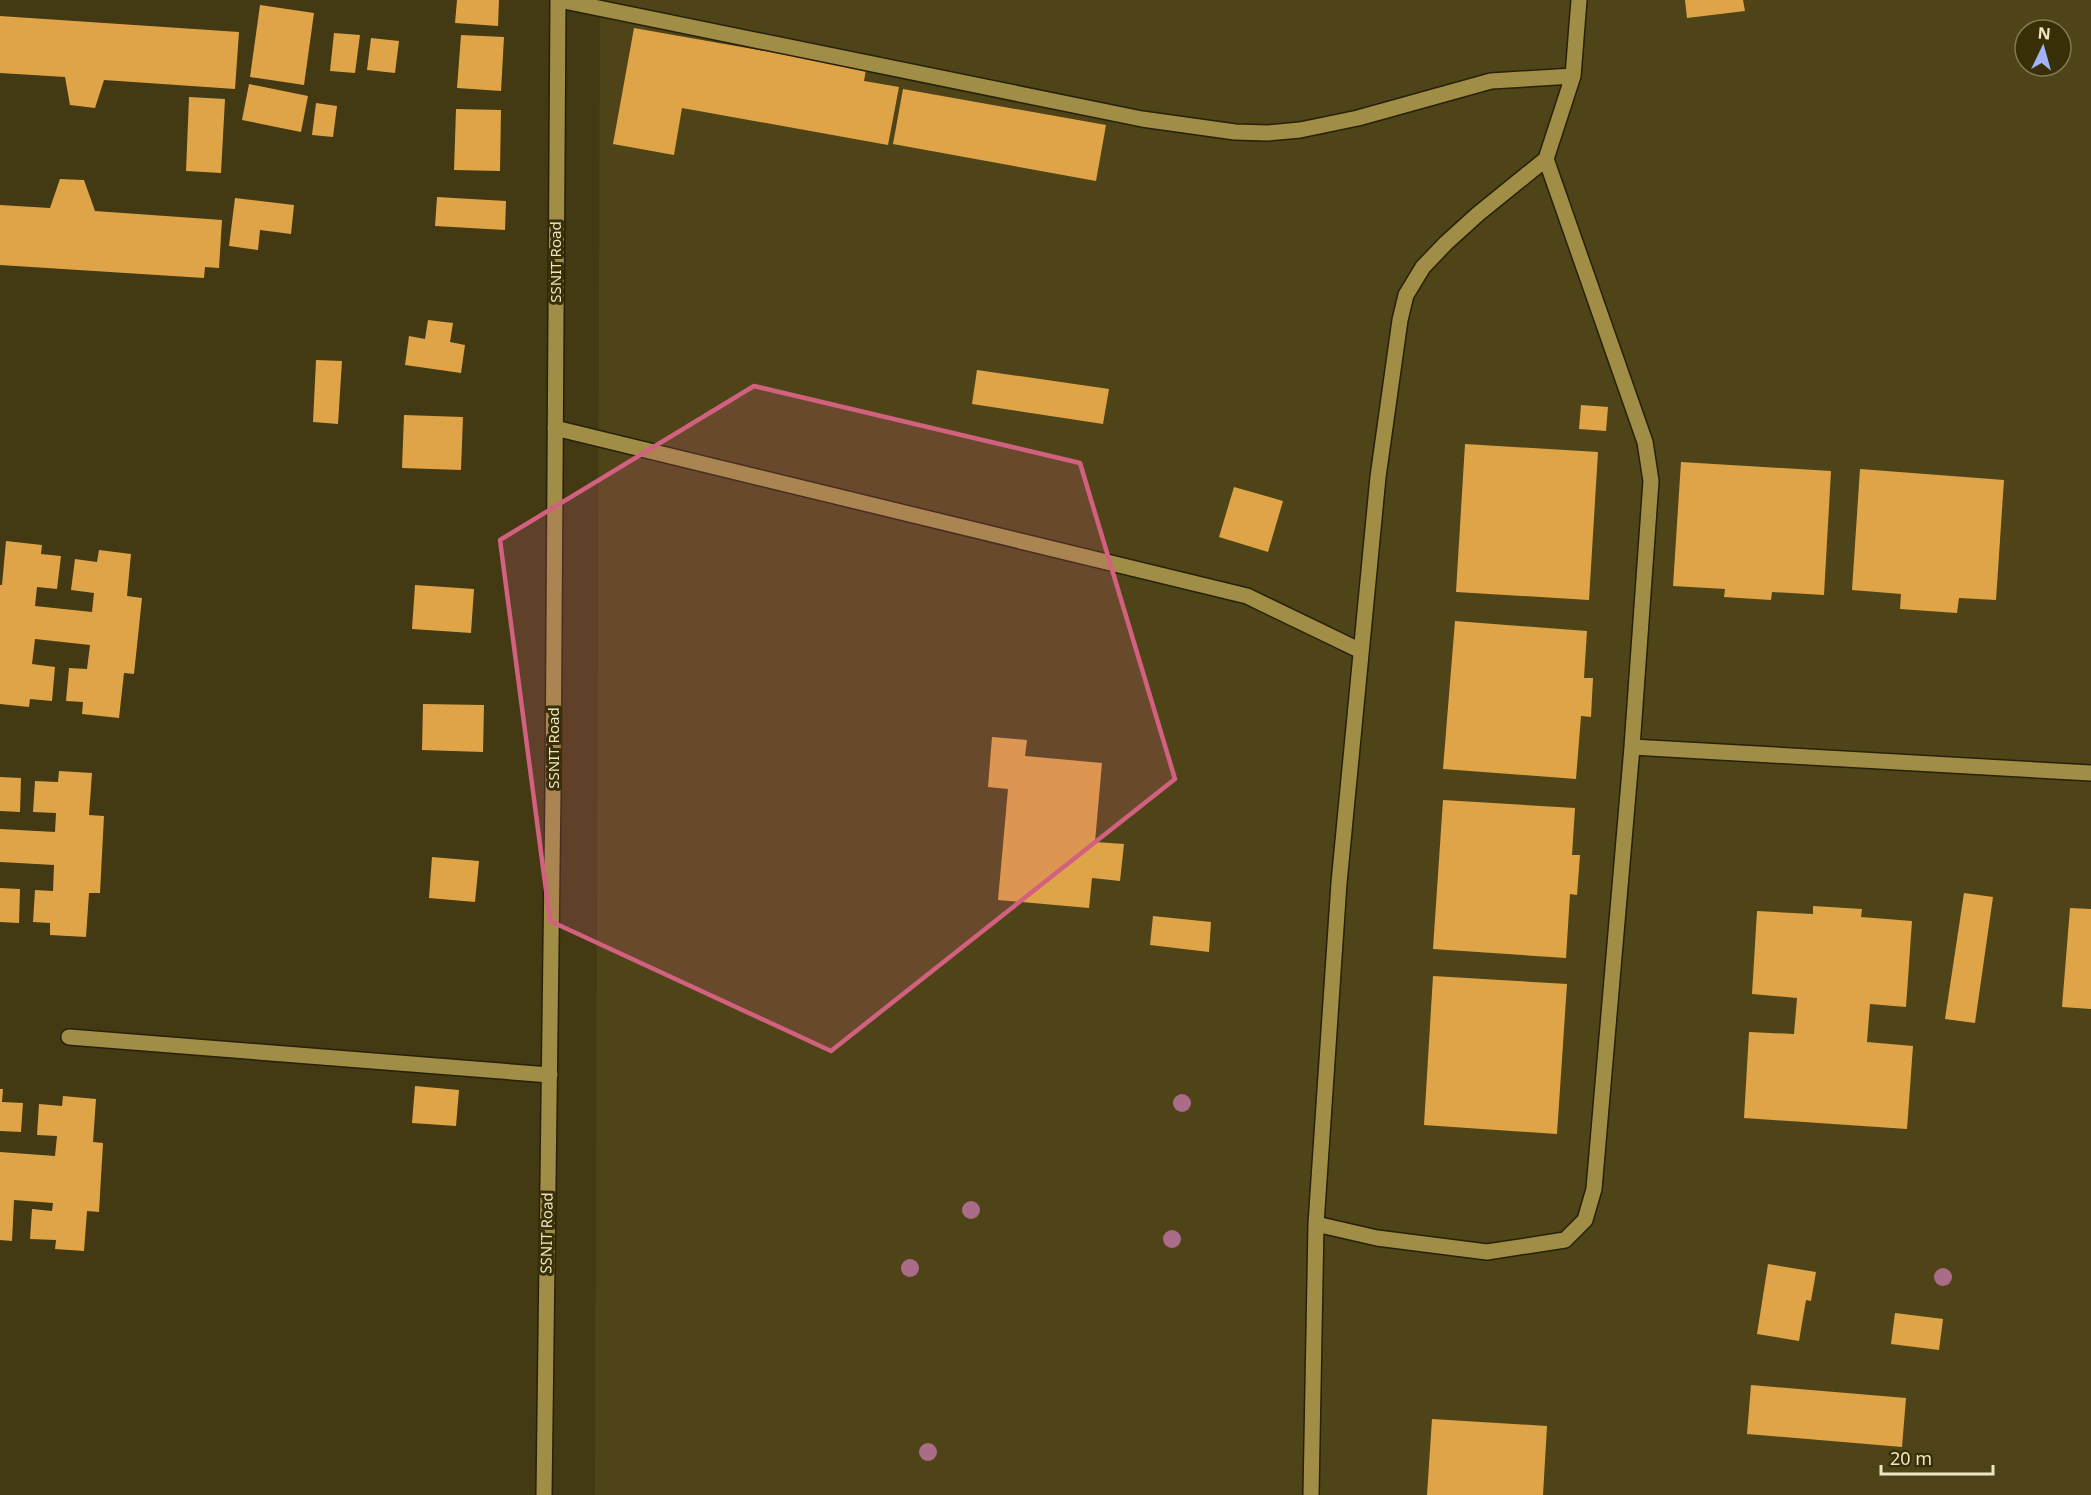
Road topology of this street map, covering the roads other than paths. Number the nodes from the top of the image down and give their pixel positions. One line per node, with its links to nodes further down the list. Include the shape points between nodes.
1 (558, 0): 3 (street, via 1131,117 1235,132 1300,130 1491,81); 5 (street, SSNIT Road)
2 (1579, 0): 3 (street)
3 (1573, 76): 4 (street)
4 (1546, 159): 6 (street, via 1446,243 1423,267 1406,295 1378,477); 7 (street, via 1641,431 1651,481)
5 (555, 428): 6 (street, via 1247,596); 10 (street, SSNIT Road)
6 (1361, 651): 11 (street)
7 (1632, 747): 8 (street); 11 (street, via 1594,1189 1585,1220 1565,1240 1486,1252 1377,1238)
8 (2091, 774)
9 (69, 1036): 10 (street)
10 (550, 1076): 12 (street, SSNIT Road)
11 (1316, 1224): 13 (street)
12 (544, 1495)
13 (1311, 1495)

